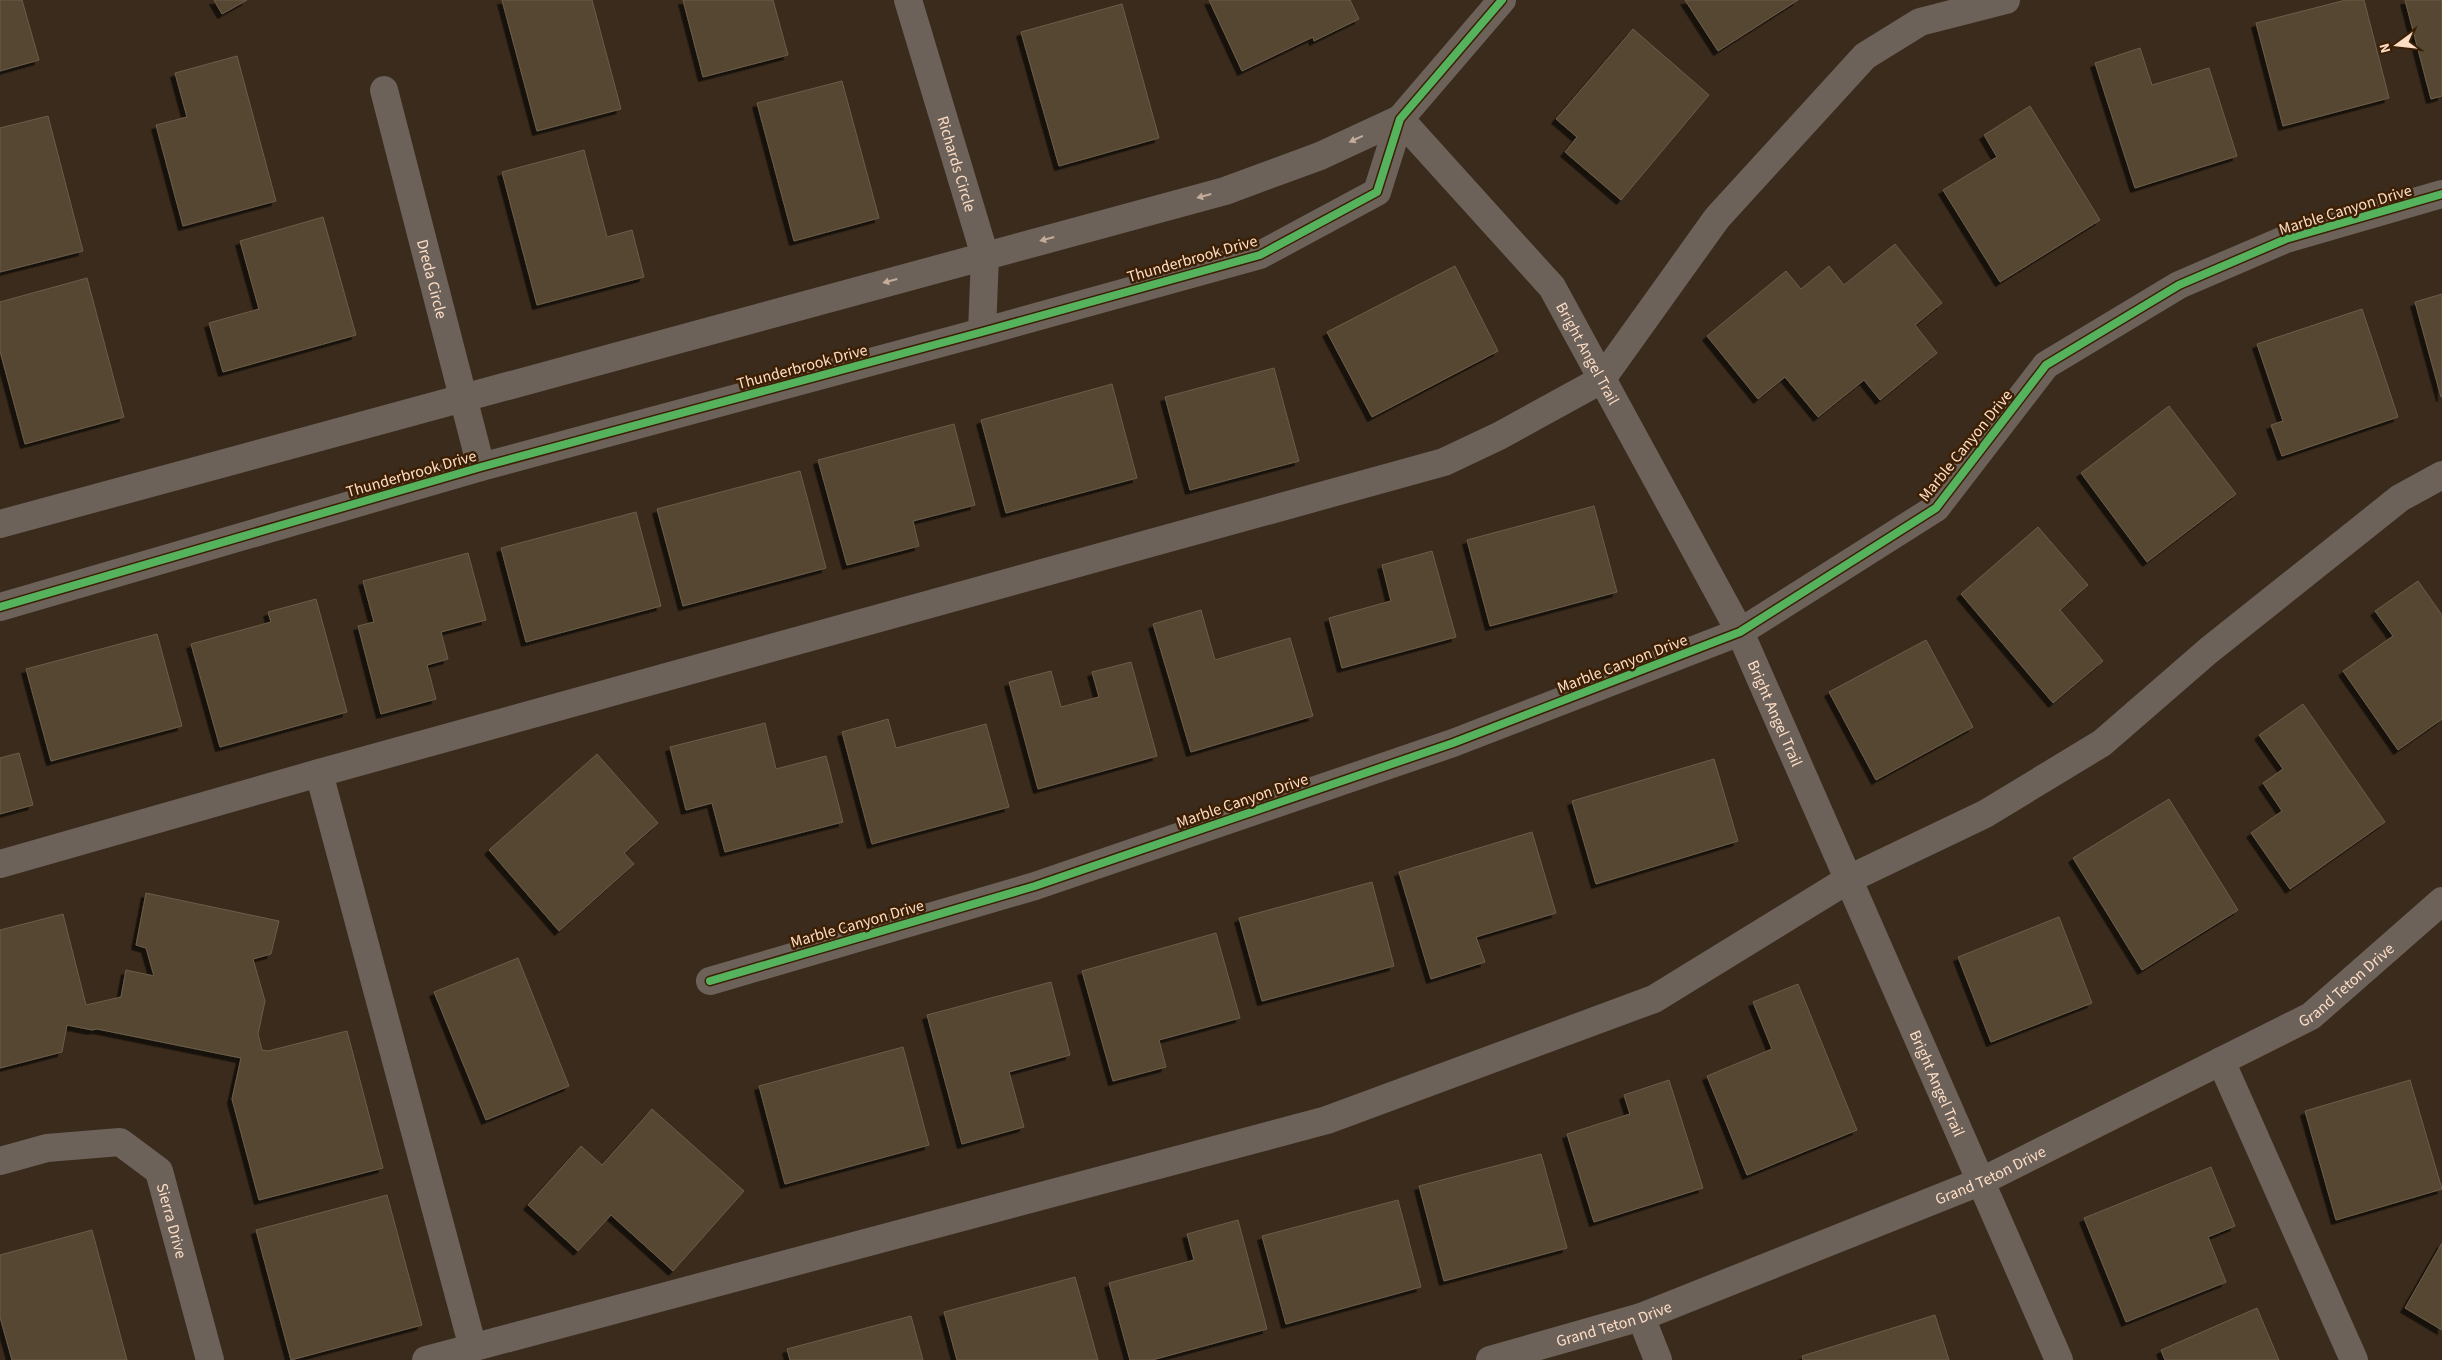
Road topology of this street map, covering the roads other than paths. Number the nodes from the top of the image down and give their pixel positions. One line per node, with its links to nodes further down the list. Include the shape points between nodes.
1 (908, 0): 7 (street, Richards Circle)
2 (1502, 0): 5 (street, Thunderbrook Drive)
3 (2006, 0): 9 (street, via 1920,22 1864,56 1717,218)
4 (384, 90): 10 (street, Dreda Circle)
5 (1400, 119): 7 (street, Thunderbrook Drive, one-way to 7, via 1320,156 1225,191); 8 (street, Thunderbrook Drive, via 1377,192 1260,255); 9 (street, Bright Angel Trail, via 1552,287)
6 (2442, 194): 15 (street, Marble Canyon Drive, via 2286,240 2188,281 2046,365 1936,508)
7 (985, 256): 8 (street, Richards Circle); 10 (street, Thunderbrook Drive, one-way to 10)
8 (982, 332): 11 (street, Thunderbrook Drive)
9 (1601, 380): 15 (street, Bright Angel Trail); 16 (street, via 1444,462)
10 (462, 397): 11 (street, Dreda Circle); 13 (street, Thunderbrook Drive)
11 (480, 467): 14 (street, Thunderbrook Drive)
12 (2442, 475): 18 (street, via 2400,498 2208,651 2102,743 1985,814)
13 (0, 524)
14 (0, 606)
15 (1740, 632): 18 (street, Bright Angel Trail); 20 (street, Marble Canyon Drive, via 1454,743 1035,886)
16 (319, 773): 17 (street); 25 (street)
17 (0, 864)
18 (1849, 879): 23 (street, Bright Angel Trail); 25 (street, via 1654,1000 1327,1120)
19 (2440, 908): 21 (street, Grand Teton Drive, via 2311,1016)
20 (710, 981)
21 (2221, 1061): 23 (street, Grand Teton Drive); 31 (street)
22 (0, 1161): 26 (street, Sierra Drive, via 47,1148 120,1142 159,1171)
23 (1982, 1181): 24 (street, Grand Teton Drive); 30 (street, Bright Angel Trail)
24 (1641, 1317): 28 (street, Grand Teton Drive); 29 (street)
25 (473, 1348): 27 (street)
26 (210, 1360)
27 (426, 1360)
28 (1490, 1360)
29 (1658, 1360)
30 (2059, 1360)
31 (2354, 1360)

